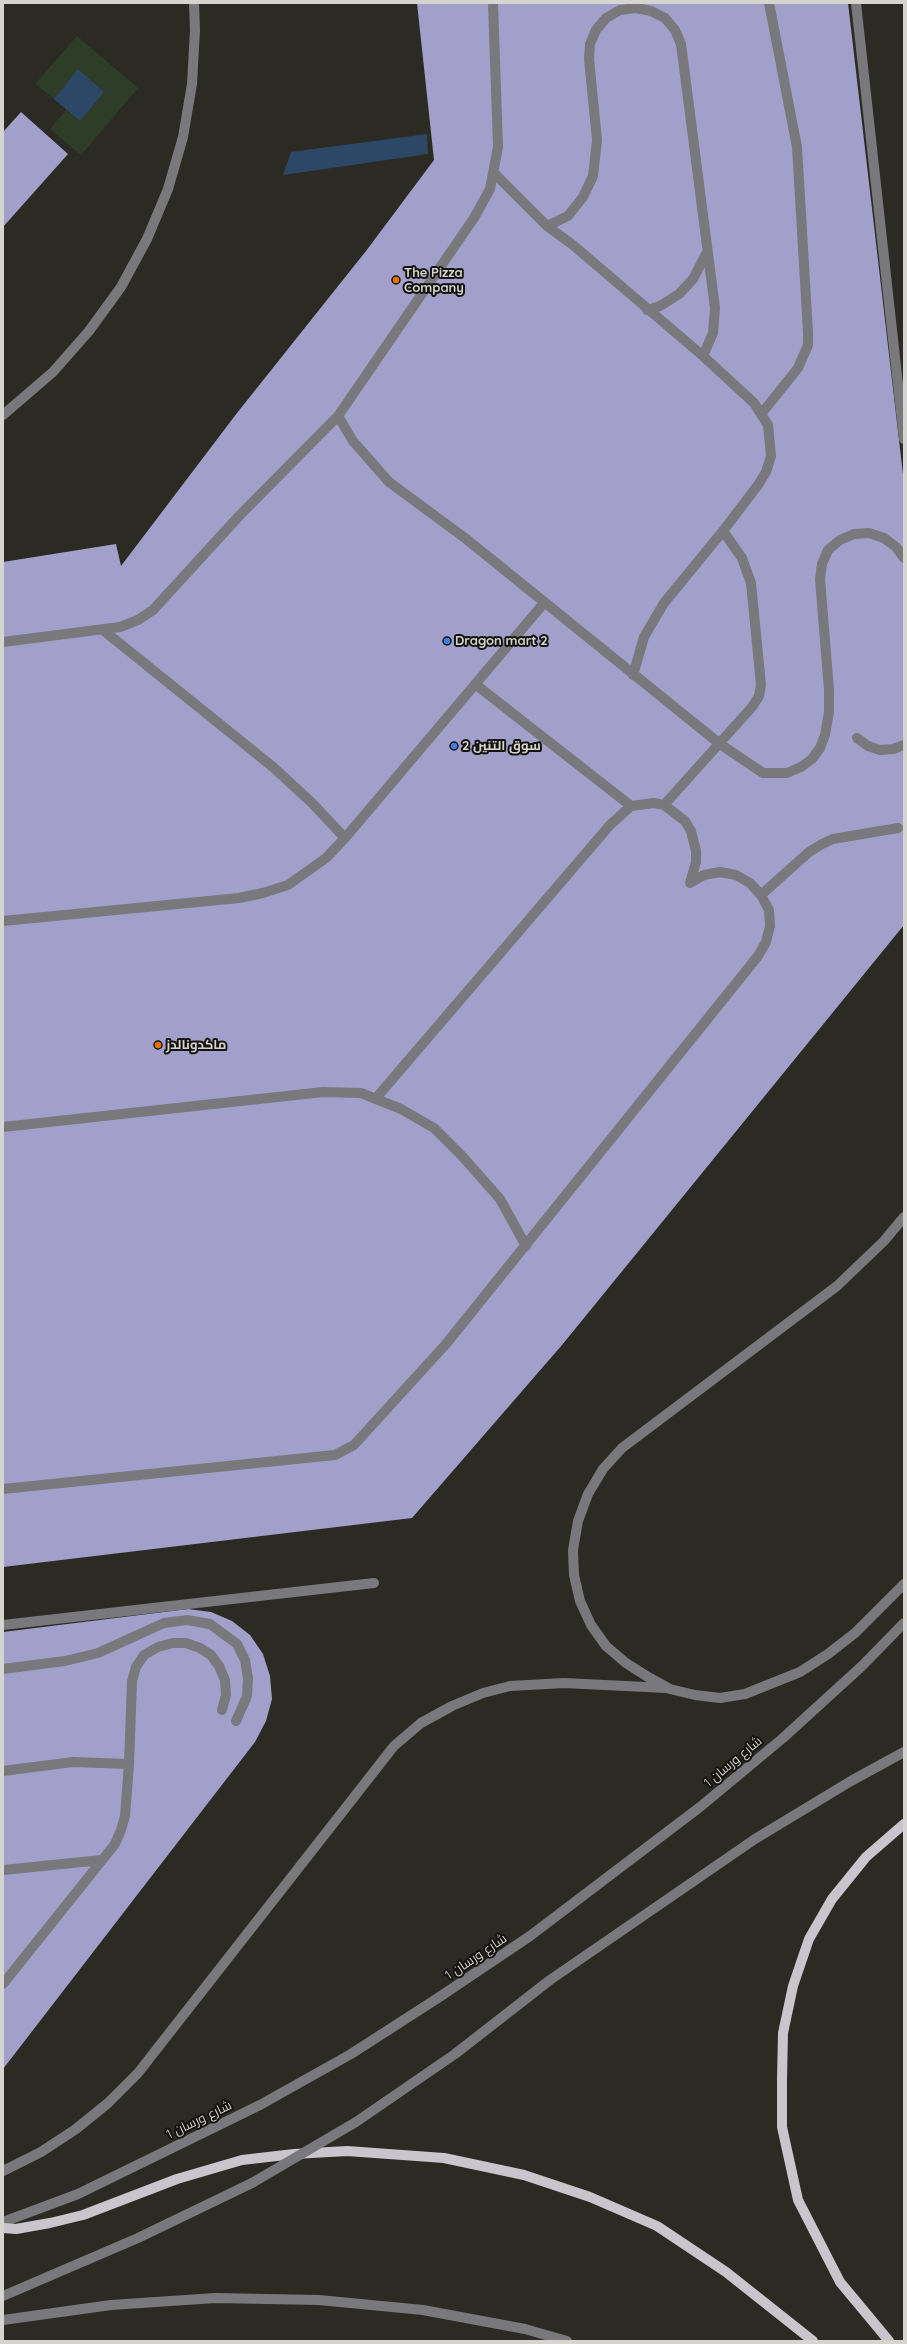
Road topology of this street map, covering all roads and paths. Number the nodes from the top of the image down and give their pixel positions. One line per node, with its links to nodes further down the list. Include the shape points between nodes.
1 (194, 3): 11 (street, via 192,84 183,137 168,189 147,240 121,287 89,331 53,372)
2 (493, 3): 5 (street, via 498,147)
3 (769, 3): 10 (street, via 797,147 808,345 798,368)
4 (856, 3): 13 (street)
5 (494, 173): 6 (street); 12 (street, via 483,204)
6 (547, 226): 7 (street, via 568,216 583,197 593,176 597,140 589,59 590,44 596,30 606,18 620,10 636,8 651,11 665,18 682,44); 8 (street, via 574,245)
7 (707, 252): 8 (street, via 693,279 679,294 660,306); 9 (street, via 715,308 713,333)
8 (647, 310): 9 (street)
9 (704, 356): 10 (street)
10 (762, 413): 14 (street, via 771,440 771,456 766,472)
11 (3, 415)
12 (338, 416): 16 (street, via 353,441 389,482 464,538); 17 (street, via 240,515 153,610 138,620)
13 (904, 439)
14 (723, 532): 19 (street, via 664,603 644,637); 22 (street, via 742,558 751,583 761,685 759,696 752,707)
15 (904, 558): 22 (street, via 896,547 884,538 869,533 854,534 840,540 828,550 822,564 820,579 829,712 825,735 812,759 787,773 763,773)
16 (544, 603): 19 (street); 20 (street)
17 (103, 630): 18 (street); 27 (street, via 273,767 311,802)
18 (3, 642)
19 (633, 675): 22 (street)
20 (475, 684): 25 (street); 27 (street)
21 (858, 738): 23 (street, via 868,746 880,750 894,749)
22 (720, 744): 24 (street)
23 (904, 744)
24 (664, 805): 25 (street, via 654,803); 28 (street, via 685,821 695,841 696,862 690,883 704,875 720,872 736,875 750,883)
25 (631, 806): 30 (street, via 610,825)
26 (898, 828): 28 (street, via 833,839 822,844 809,852)
27 (344, 838): 29 (street, via 326,858 288,885 263,893 239,898)
28 (761, 895): 33 (street, via 769,910 770,926 766,942 758,956)
29 (3, 921)
30 (377, 1098): 31 (street, via 361,1093 323,1092); 33 (street, via 401,1108 434,1128 500,1199)
31 (3, 1127)
32 (904, 1218): 40 (street, via 837,1286 622,1448 603,1469 588,1494 578,1521 572,1550 580,1601 591,1625 606,1646 626,1663)
33 (526, 1246): 34 (street, via 446,1344 362,1438 345,1451 335,1455)
34 (3, 1489)
35 (374, 1583): 38 (street)
36 (904, 1584): 40 (street, via 855,1633 828,1654 800,1672 769,1686 745,1694 720,1698)
37 (904, 1623): 52 (street, شارع ورسان 1, via 862,1666 783,1738 700,1807 536,1932 441,1996 351,2054 260,2105 78,2194)
38 (3, 1625)
39 (3, 1669): 42 (street, via 65,1661 98,1653 164,1623 187,1620 210,1624 237,1644 245,1660 247,1696)
40 (670, 1688): 51 (street, via 564,1683 510,1686 482,1693 420,1723 394,1746 138,2073 108,2103 76,2129 41,2152)
41 (222, 1710): 44 (street, via 226,1695 225,1680 219,1666 200,1648 186,1643 173,1643 158,1647 144,1655 136,1667 132,1681)
42 (236, 1721)
43 (904, 1752): 54 (street, bridge, via 755,1839 550,1980 455,2054 356,2122 252,2183 138,2238)
44 (129, 1764): 45 (street, via 73,1762); 47 (street, via 125,1816 115,1844)
45 (3, 1771)
46 (904, 1824): 58 (main road, via 866,1857 832,1899 809,1939 793,1986 783,2033 782,2127 798,2200 840,2282)
47 (102, 1860): 48 (street); 49 (street)
48 (3, 1870)
49 (8, 1974): 50 (street)
50 (3, 1984)
51 (3, 2171)
52 (3, 2222)
53 (3, 2228): 57 (main road, via 16,2229 83,2215 178,2178 242,2160 347,2151 444,2158 524,2176 590,2197 657,2226 726,2272)
54 (3, 2296)
55 (3, 2320): 56 (street, via 119,2304 215,2298 319,2300 423,2310 525,2329)
56 (567, 2341)
57 (813, 2341)
58 (889, 2341)

